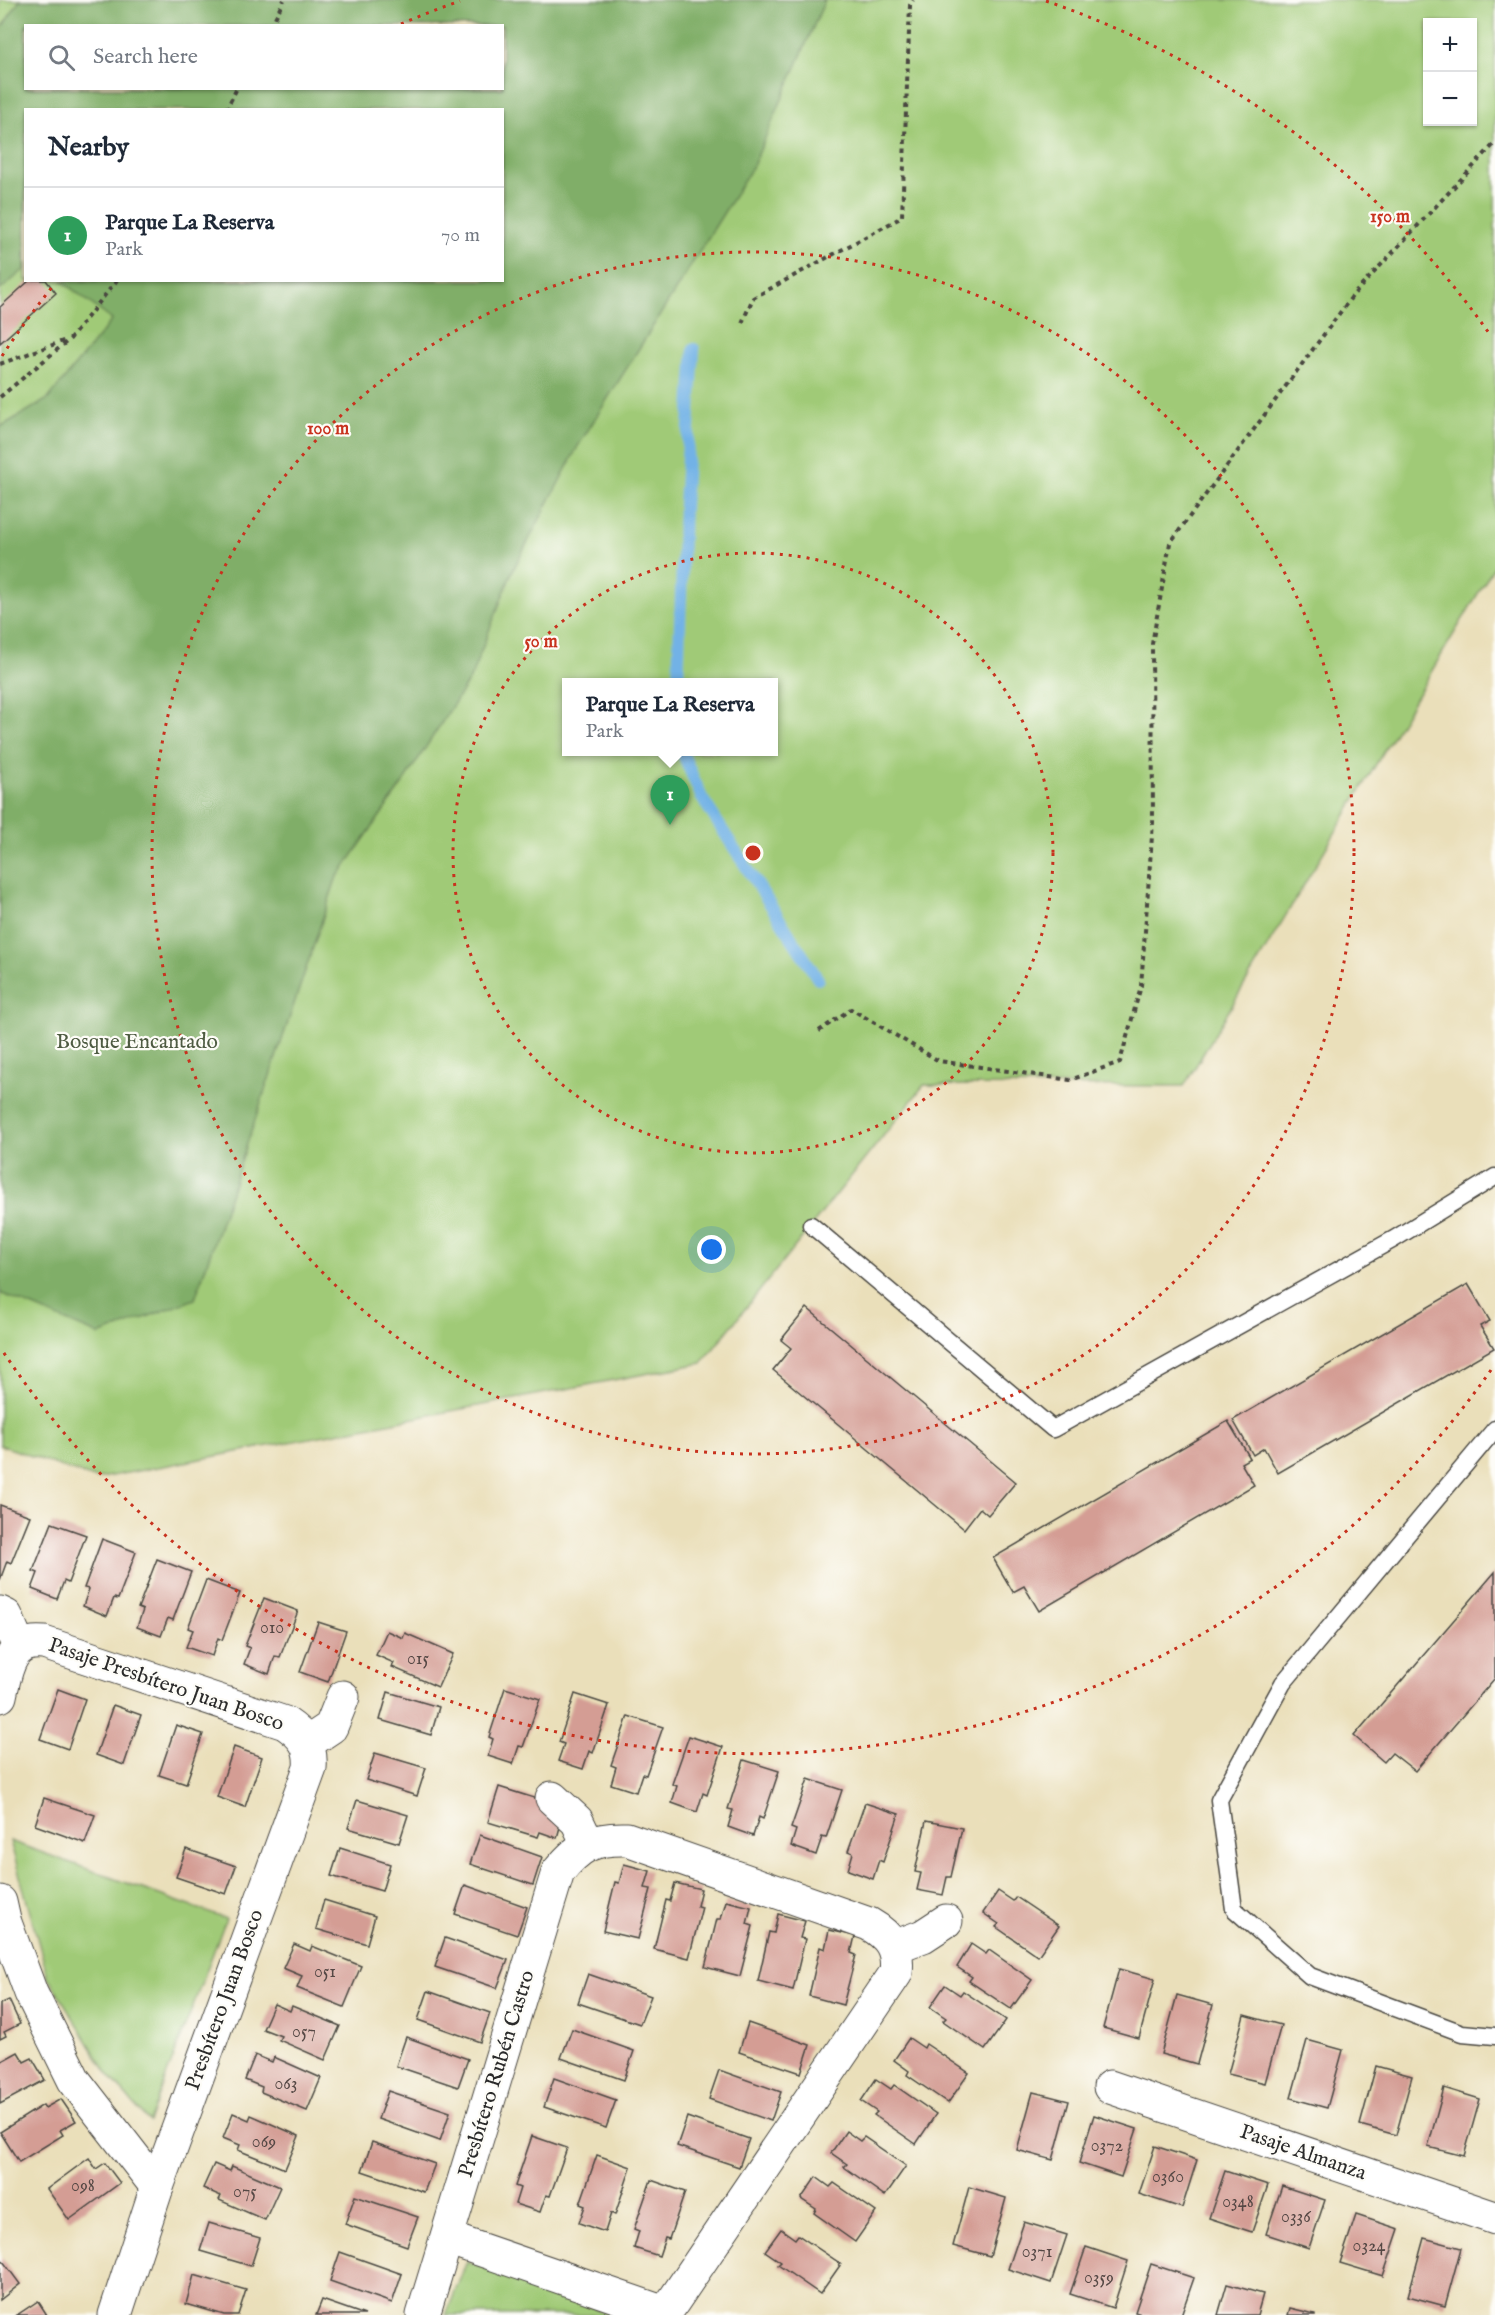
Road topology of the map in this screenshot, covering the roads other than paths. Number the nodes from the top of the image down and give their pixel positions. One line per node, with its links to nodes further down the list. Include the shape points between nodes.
1 (1495, 1177): 2 (lane, via 1394,1239 1053,1429)
2 (812, 1225)
3 (1495, 1429): 14 (lane, via 1283,1683 1219,1800 1234,1909 1310,1976 1462,2033)
4 (0, 1613): 5 (street, Pasaje Presbítero Juan Bosco, via 6,1616)
5 (20, 1647): 6 (street, Pasaje Presbítero Juan Bosco, via 7,1668); 8 (street, Pasaje Presbítero Juan Bosco, via 44,1643 285,1724)
6 (0, 1696)
7 (343, 1697): 8 (street, via 331,1727)
8 (307, 1743): 16 (street, Presbítero Juan Bosco, via 310,1768)
9 (552, 1798): 10 (street, via 577,1821)
10 (588, 1844): 13 (street, via 627,1839 869,1924 884,1932); 18 (street, Presbítero Rubén Castro, via 558,1872)
11 (0, 1902): 16 (street, via 31,1993 74,2080)
12 (946, 1921): 13 (street, via 923,1936)
13 (894, 1947): 19 (street, via 896,1973)
14 (1495, 2036)
15 (1110, 2087): 17 (street, Pasaje Almanza)
16 (157, 2187): 20 (street, Presbítero Juan Bosco)
17 (1495, 2218)
18 (447, 2238): 19 (street); 21 (street, Presbítero Rubén Castro)
19 (665, 2314)
20 (115, 2315)
21 (423, 2315)

